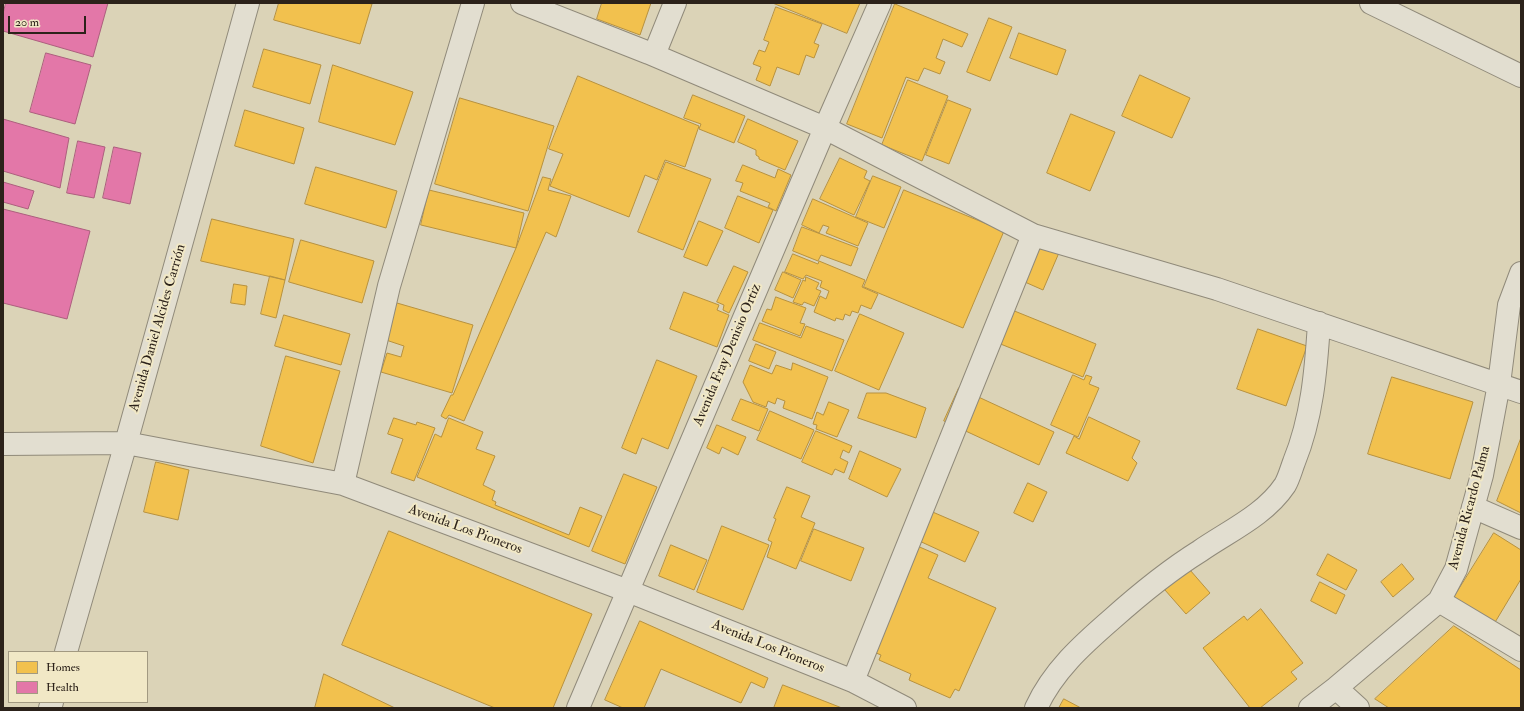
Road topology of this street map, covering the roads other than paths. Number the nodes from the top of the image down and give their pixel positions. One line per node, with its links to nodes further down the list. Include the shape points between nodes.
1 (248, 3): 15 (street, Avenida Daniel Alcides Carrión)
2 (473, 3): 17 (street, via 389,286)
3 (522, 3): 7 (street)
4 (675, 3): 7 (street)
5 (880, 3): 9 (street, Avenida Fray Denisio Ortiz)
6 (1371, 3): 8 (street)
7 (654, 55): 9 (street)
8 (1521, 76)
9 (825, 128): 10 (street); 20 (street, Avenida Fray Denisio Ortiz)
10 (1034, 235): 12 (street, via 1217,289); 24 (street)
11 (1521, 273): 13 (street, Avenida Ricardo Palma, via 1509,305)
12 (1319, 323): 13 (street); 28 (street, via 1310,410 1299,451 1286,484 1265,509 1170,571 1082,645 1058,671)
13 (1500, 384): 14 (street); 18 (street, Avenida Ricardo Palma)
14 (1521, 392)
15 (126, 443): 16 (street, Avenida Los Pioneros); 17 (street, Avenida Los Pioneros); 23 (street, Avenida Daniel Alcides Carrión)
16 (3, 444)
17 (342, 484): 20 (street, Avenida Los Pioneros)
18 (1473, 507): 19 (street); 21 (street, Avenida Ricardo Palma, via 1456,569)
19 (1521, 528)
20 (628, 591): 24 (street, Avenida Los Pioneros); 26 (street, Avenida Fray Denisio Ortiz)
21 (1439, 601): 22 (street); 25 (street, Avenida Ricardo Palma)
22 (1521, 650)
23 (66, 651)
24 (853, 681): 27 (street, Avenida Los Pioneros)
25 (1336, 688): 29 (street, Avenida Ricardo Palma); 30 (street)
26 (578, 708)
27 (905, 708)
28 (1036, 708)
29 (1310, 708)
30 (1358, 708)

